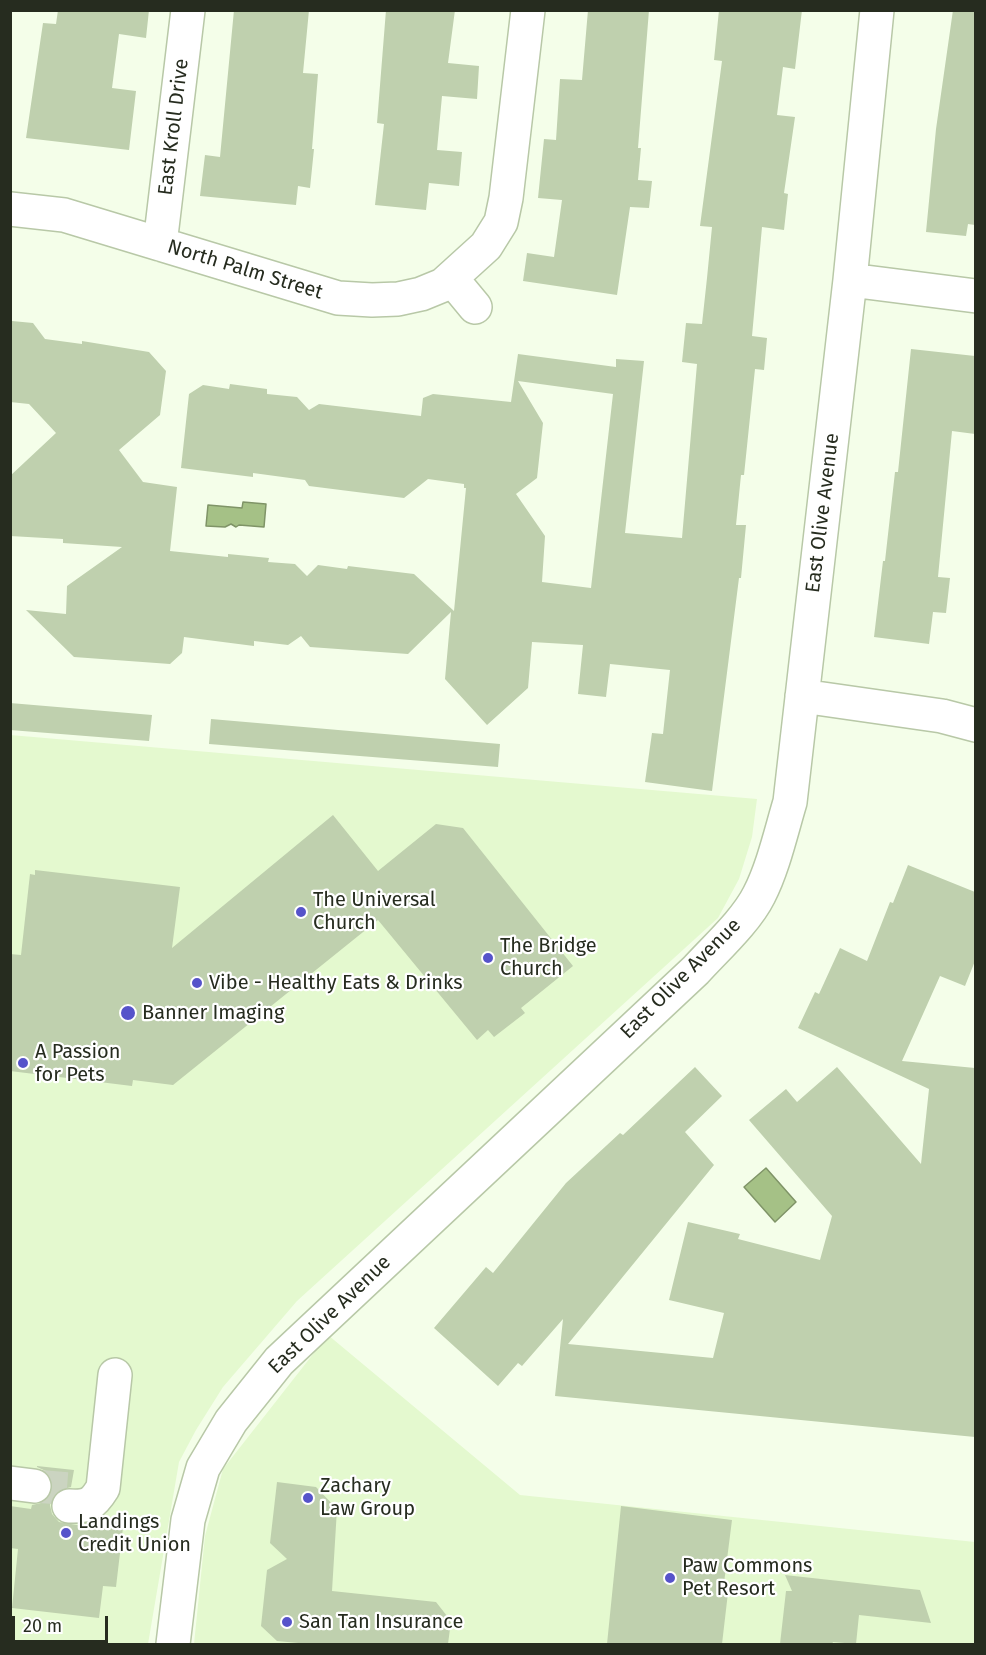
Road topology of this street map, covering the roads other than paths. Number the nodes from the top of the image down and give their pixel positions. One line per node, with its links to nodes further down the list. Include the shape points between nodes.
1 (188, 10): 5 (street, East Kroll Drive)
2 (528, 10): 6 (street, North Palm Street, via 501,222 486,246)
3 (877, 10): 7 (street, East Olive Avenue)
4 (10, 209): 5 (street, North Palm Street, via 64,215)
5 (160, 244): 6 (street, North Palm Street, via 338,298 398,299 421,294 443,285)
6 (461, 269): 9 (street)
7 (850, 280): 8 (street); 10 (street, East Olive Avenue)
8 (975, 296)
9 (475, 307)
10 (802, 696): 11 (street, via 942,716); 14 (street, East Olive Avenue, via 790,802 759,896 696,970 279,1361 231,1421 203,1468 188,1520)
11 (975, 725)
12 (115, 1375): 13 (street, via 103,1488 94,1501 83,1507)
13 (70, 1498)
14 (172, 1644)

